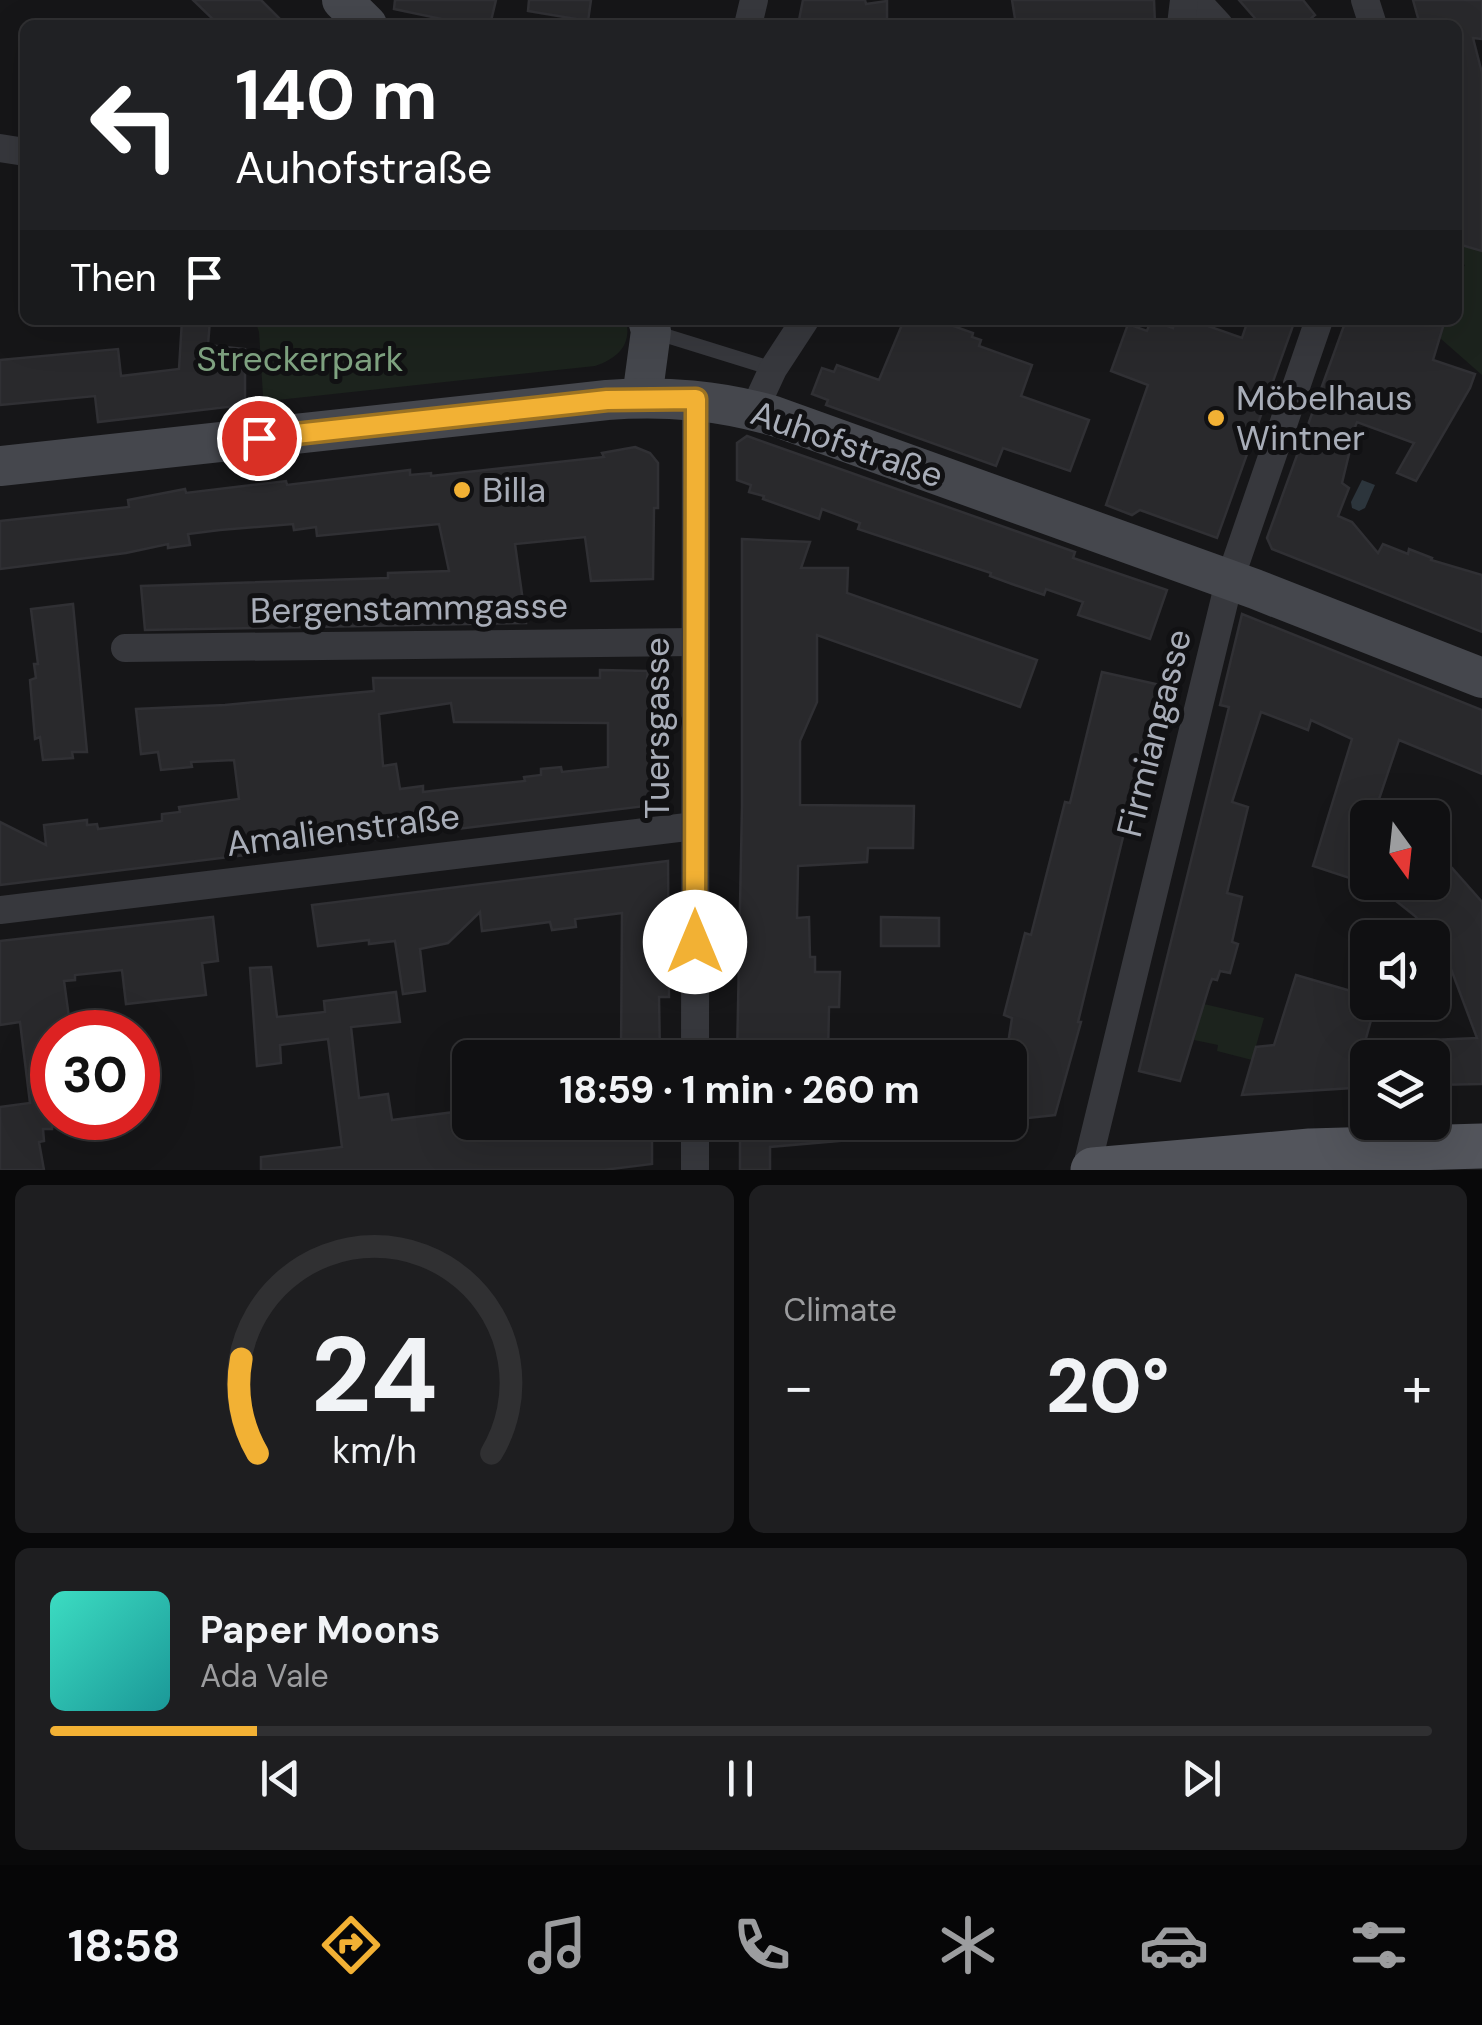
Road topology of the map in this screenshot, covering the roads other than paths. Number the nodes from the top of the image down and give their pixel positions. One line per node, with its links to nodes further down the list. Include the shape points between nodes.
1 (342, 0): 3 (street)
2 (1196, 0): 4 (street)
3 (362, 20)
4 (1214, 20)
5 (654, 325): 10 (street)
6 (657, 325): 9 (lane)
7 (802, 325): 9 (street)
8 (1317, 325): 14 (street, Firmiangasse)
9 (773, 369): 12 (street)
10 (642, 398): 11 (street, Auhofstraße); 13 (street, Auhofstraße)
11 (696, 399): 12 (street, Auhofstraße); 15 (street, Tuersgasse)
12 (754, 410): 14 (street, Auhofstraße)
13 (0, 466)
14 (1230, 582): 17 (street, Auhofstraße); 24 (street, Firmiangasse)
15 (695, 642): 16 (street, Bergenstammgasse); 18 (street, Tuersgasse)
16 (125, 648)
17 (1482, 678)
18 (695, 826): 19 (street, Amalienstraße); 20 (street, Tuersgasse)
19 (0, 910)
20 (695, 1040)
21 (695, 1140): 23 (street)
22 (1482, 1146): 24 (main road)
23 (695, 1170)
24 (1089, 1170)

